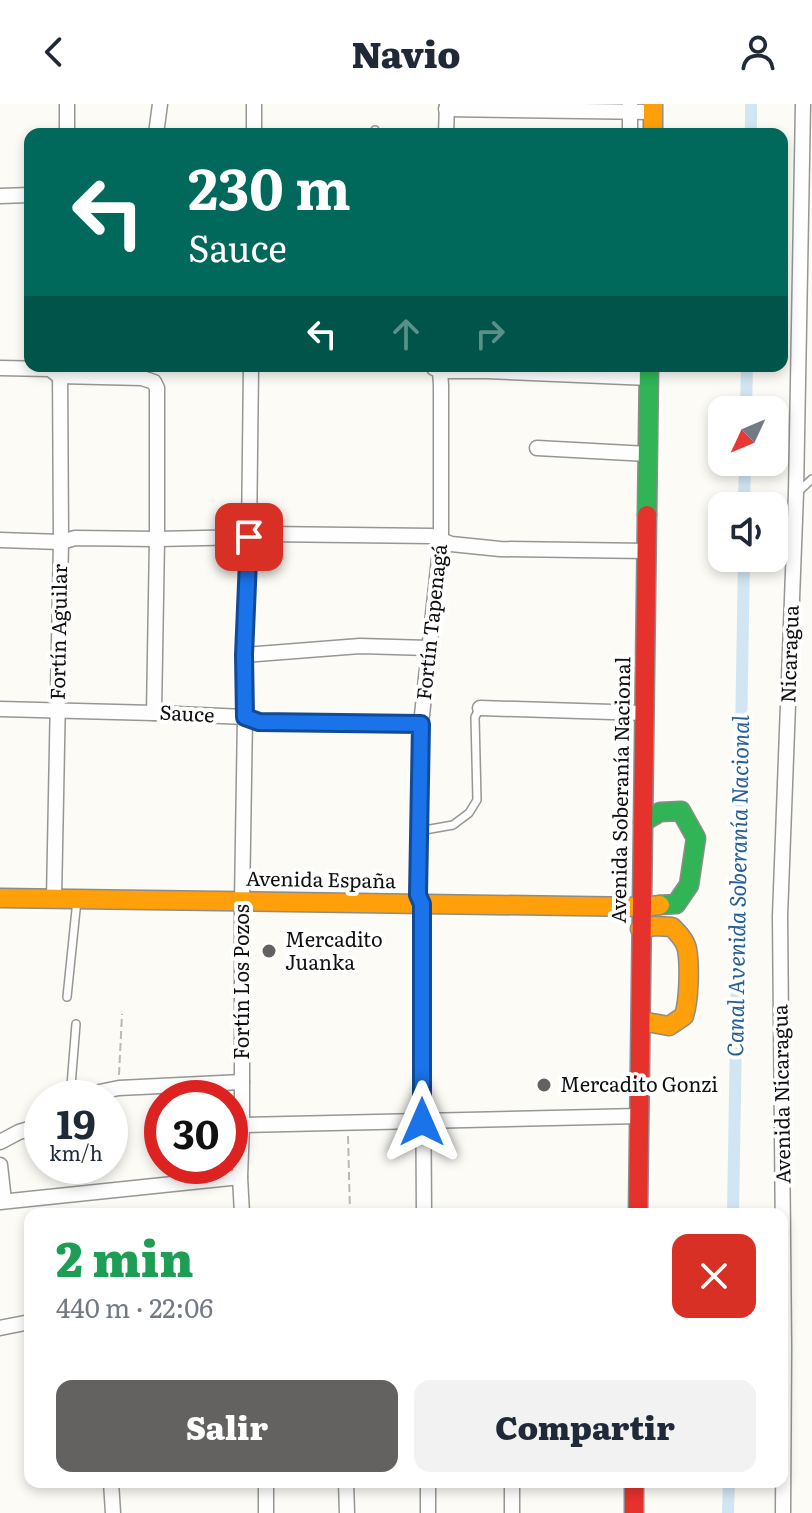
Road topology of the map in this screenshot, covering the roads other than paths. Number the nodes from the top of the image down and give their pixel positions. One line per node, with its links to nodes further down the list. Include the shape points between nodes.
1 (67, 104): 8 (street)
2 (160, 104): 9 (street)
3 (254, 104): 10 (street)
4 (803, 104): 24 (street, Nicaragua)
5 (446, 106): 6 (street); 11 (street)
6 (630, 108): 7 (street)
7 (653, 108)
8 (67, 128)
9 (157, 128)
10 (254, 128)
11 (446, 128)
12 (24, 195): 13 (street)
13 (0, 196)
14 (0, 368): 15 (street)
15 (24, 368)
16 (60, 372): 29 (street, Fortín Aguilar)
17 (72, 372): 26 (street, via 154,382)
18 (251, 372): 25 (street, Fortín Los Pozos)
19 (435, 372): 28 (street, Fortín Tapenagá, via 442,437)
20 (649, 372): 22 (main road, Avenida Soberanía Nacional)
21 (537, 448): 22 (street)
22 (648, 454): 30 (main road, Avenida Soberanía Nacional)
23 (812, 479): 24 (lane)
24 (796, 493): 48 (street, Nicaragua)
25 (249, 537): 26 (street); 28 (street, via 432,536); 32 (street, Fortín Los Pozos)
26 (157, 539): 29 (street); 36 (street)
27 (0, 540): 29 (street)
28 (441, 541): 30 (street, via 500,549); 31 (street, Fortín Tapenagá)
29 (61, 542): 35 (street, Fortín Aguilar)
30 (647, 551): 37 (main road, Avenida Soberanía Nacional)
31 (429, 648): 32 (street, via 360,646); 39 (street, Fortín Tapenagá)
32 (244, 655): 38 (street, Fortín Los Pozos)
33 (480, 708): 37 (street); 41 (lane, via 475,717 477,800 453,825)
34 (0, 709): 35 (street, Sauce)
35 (58, 712): 36 (street, Sauce); 43 (street, Fortín Aguilar)
36 (154, 713): 38 (street, Sauce)
37 (644, 713): 40 (main road, Avenida Soberanía Nacional)
38 (245, 717): 39 (street, Sauce, via 259,722); 45 (street, Fortín Los Pozos)
39 (421, 724): 41 (street, Fortín Tapenagá)
40 (643, 822): 47 (main road, Avenida Soberanía Nacional); 47 (main road, Avenida España, via 660,812 681,811 696,838 689,885 676,904)
41 (419, 831): 46 (street, Fortín Tapenagá)
42 (0, 898): 43 (main road, Avenida España)
43 (54, 899): 44 (main road, Avenida España)
44 (77, 899): 45 (main road, Avenida España); 50 (lane)
45 (242, 901): 46 (main road, Avenida España); 54 (street, Fortín Los Pozos)
46 (422, 904): 47 (main road, Avenida España); 56 (street, Fortín Tapenagá)
47 (642, 907): 49 (main road, Avenida Soberanía Nacional)
48 (780, 916): 68 (street, Avenida Nicaragua)
49 (640, 929): 51 (main road, Avenida Soberanía Nacional); 51 (main road, via 672,927 682,938 687,947 688,1002 684,1016 669,1026)
50 (67, 997)
51 (641, 1021): 55 (main road, Avenida Soberanía Nacional)
52 (76, 1024): 53 (lane)
53 (71, 1080)
54 (242, 1080)
55 (639, 1116): 56 (street); 67 (main road, Avenida Soberanía Nacional)
56 (422, 1122): 57 (street); 66 (street, Fortín Tapenagá)
57 (248, 1125)
58 (24, 1130): 59 (street)
59 (0, 1142)
60 (0, 1165): 63 (street)
61 (191, 1184): 64 (street)
62 (240, 1184): 65 (street, Fortín Los Pozos)
63 (2, 1201): 64 (street)
64 (31, 1207)
65 (242, 1208)
66 (424, 1208)
67 (638, 1208)
68 (783, 1208)
69 (24, 1323): 70 (street)
70 (0, 1328)
71 (111, 1488): 78 (street)
72 (266, 1488): 79 (street)
73 (346, 1488): 80 (street)
74 (428, 1488): 81 (street)
75 (512, 1488): 82 (street)
76 (634, 1488): 83 (main road)
77 (783, 1488): 84 (street, Avenida Nicaragua)
78 (113, 1513)
79 (266, 1513)
80 (347, 1513)
81 (428, 1513)
82 (512, 1513)
83 (634, 1513)
84 (783, 1513)

